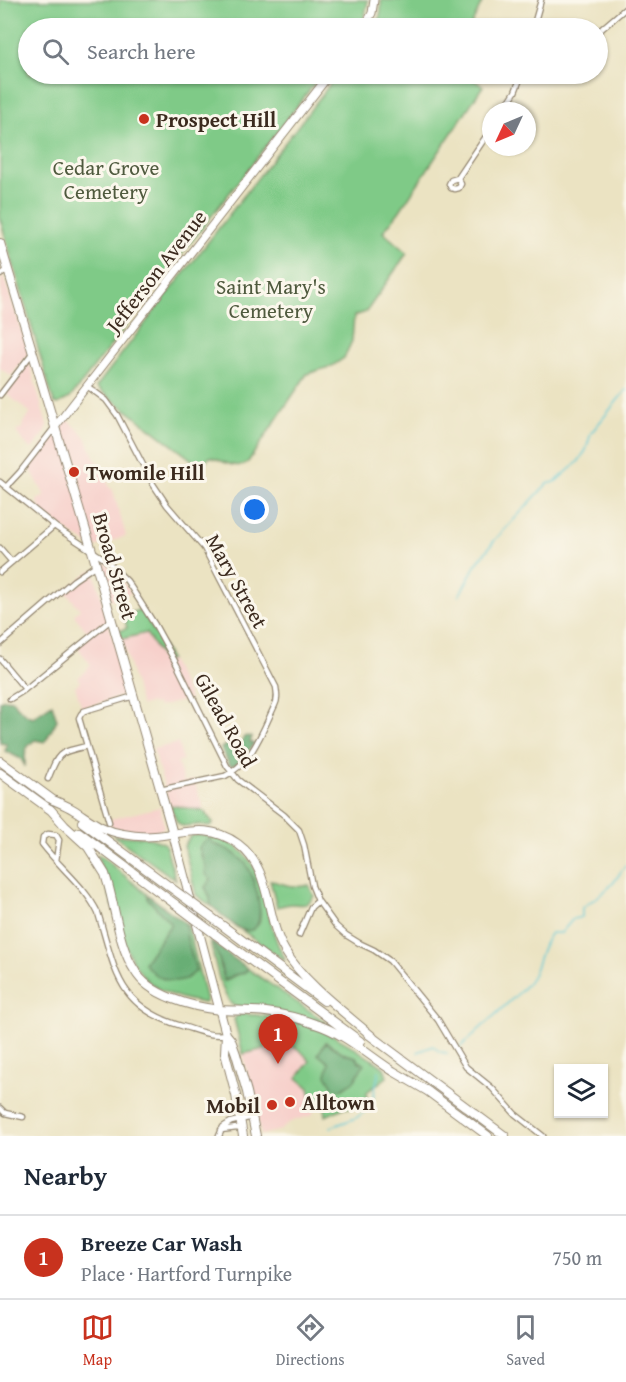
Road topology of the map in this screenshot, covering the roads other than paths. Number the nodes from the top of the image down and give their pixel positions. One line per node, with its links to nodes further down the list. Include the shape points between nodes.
1 (374, 0): 4 (main road)
2 (541, 0): 5 (street)
3 (626, 8): 6 (street)
4 (369, 18)
5 (536, 18)
6 (608, 23)
7 (322, 84): 16 (main road, Jefferson Avenue)
8 (518, 84): 9 (street)
9 (509, 102)
10 (482, 142): 11 (street)
11 (458, 178)
12 (0, 243): 13 (main road, Broad Street)
13 (8, 270): 14 (street); 15 (main road, Broad Street)
14 (0, 275)
15 (33, 352): 17 (street); 18 (main road, Broad Street)
16 (87, 386): 18 (main road, Jefferson Avenue); 35 (street, Mary Street, via 117,415 153,484 204,548 276,687 278,699 257,743)
17 (0, 395)
18 (55, 427): 20 (street, Jefferson Avenue); 23 (main road, Broad Street)
19 (0, 482): 20 (street, Gilead Road)
20 (6, 487): 21 (street, Gilead Road)
21 (54, 526): 23 (street, Gilead Road); 24 (street)
22 (0, 548): 24 (street)
23 (92, 550): 25 (main road, Broad Street); 35 (street, Gilead Road, via 116,569 134,591)
24 (12, 562): 26 (street)
25 (96, 565): 27 (main road, Broad Street); 28 (street)
26 (0, 572)
27 (112, 619): 30 (street); 31 (main road, Broad Street)
28 (0, 644)
29 (0, 659): 30 (street)
30 (26, 689): 32 (street)
31 (134, 696): 33 (street, via 81,714); 38 (main road, Broad Street)
32 (10, 699)
33 (87, 746): 37 (street, via 58,756); 41 (street)
34 (0, 761): 39 (highway)
35 (232, 772): 38 (street); 44 (street, Gilead Road, via 299,830)
36 (0, 773): 40 (highway)
37 (48, 779)
38 (160, 790): 42 (main road, Broad Street)
39 (49, 798): 42 (highway, via 96,825 121,834); 48 (highway, bridge)
40 (50, 809): 46 (highway, via 88,847 105,874 125,952 143,982 160,994); 49 (highway, bridge)
41 (109, 822)
42 (173, 834): 46 (main road, Broad Street); 48 (highway, via 198,830 217,833 249,855 262,875 285,952 310,982)
43 (56, 861): 43 (street, via 42,844 51,833 59,840); 47 (street, via 95,907 116,974 135,1002 170,1023 212,1035)
44 (318, 901): 45 (street, via 307,914); 60 (street, Gilead Road, via 346,935 390,961 438,1020 466,1067)
45 (299, 935)
46 (220, 1010): 47 (main road, Broad Street); 49 (highway, via 266,1012 317,1024 341,1035)
47 (226, 1034): 52 (main road, via 235,1050); 53 (main road, via 226,1055)
48 (372, 1037): 59 (highway)
49 (429, 1092): 58 (highway)
50 (0, 1108): 51 (street)
51 (23, 1117)
52 (253, 1117): 53 (street); 57 (main road)
53 (241, 1120): 54 (street); 55 (main road)
54 (221, 1130): 55 (street, via 237,1128); 56 (street)
55 (243, 1133)
56 (219, 1136)
57 (256, 1136)
58 (488, 1136)
59 (504, 1136)
60 (543, 1136)

